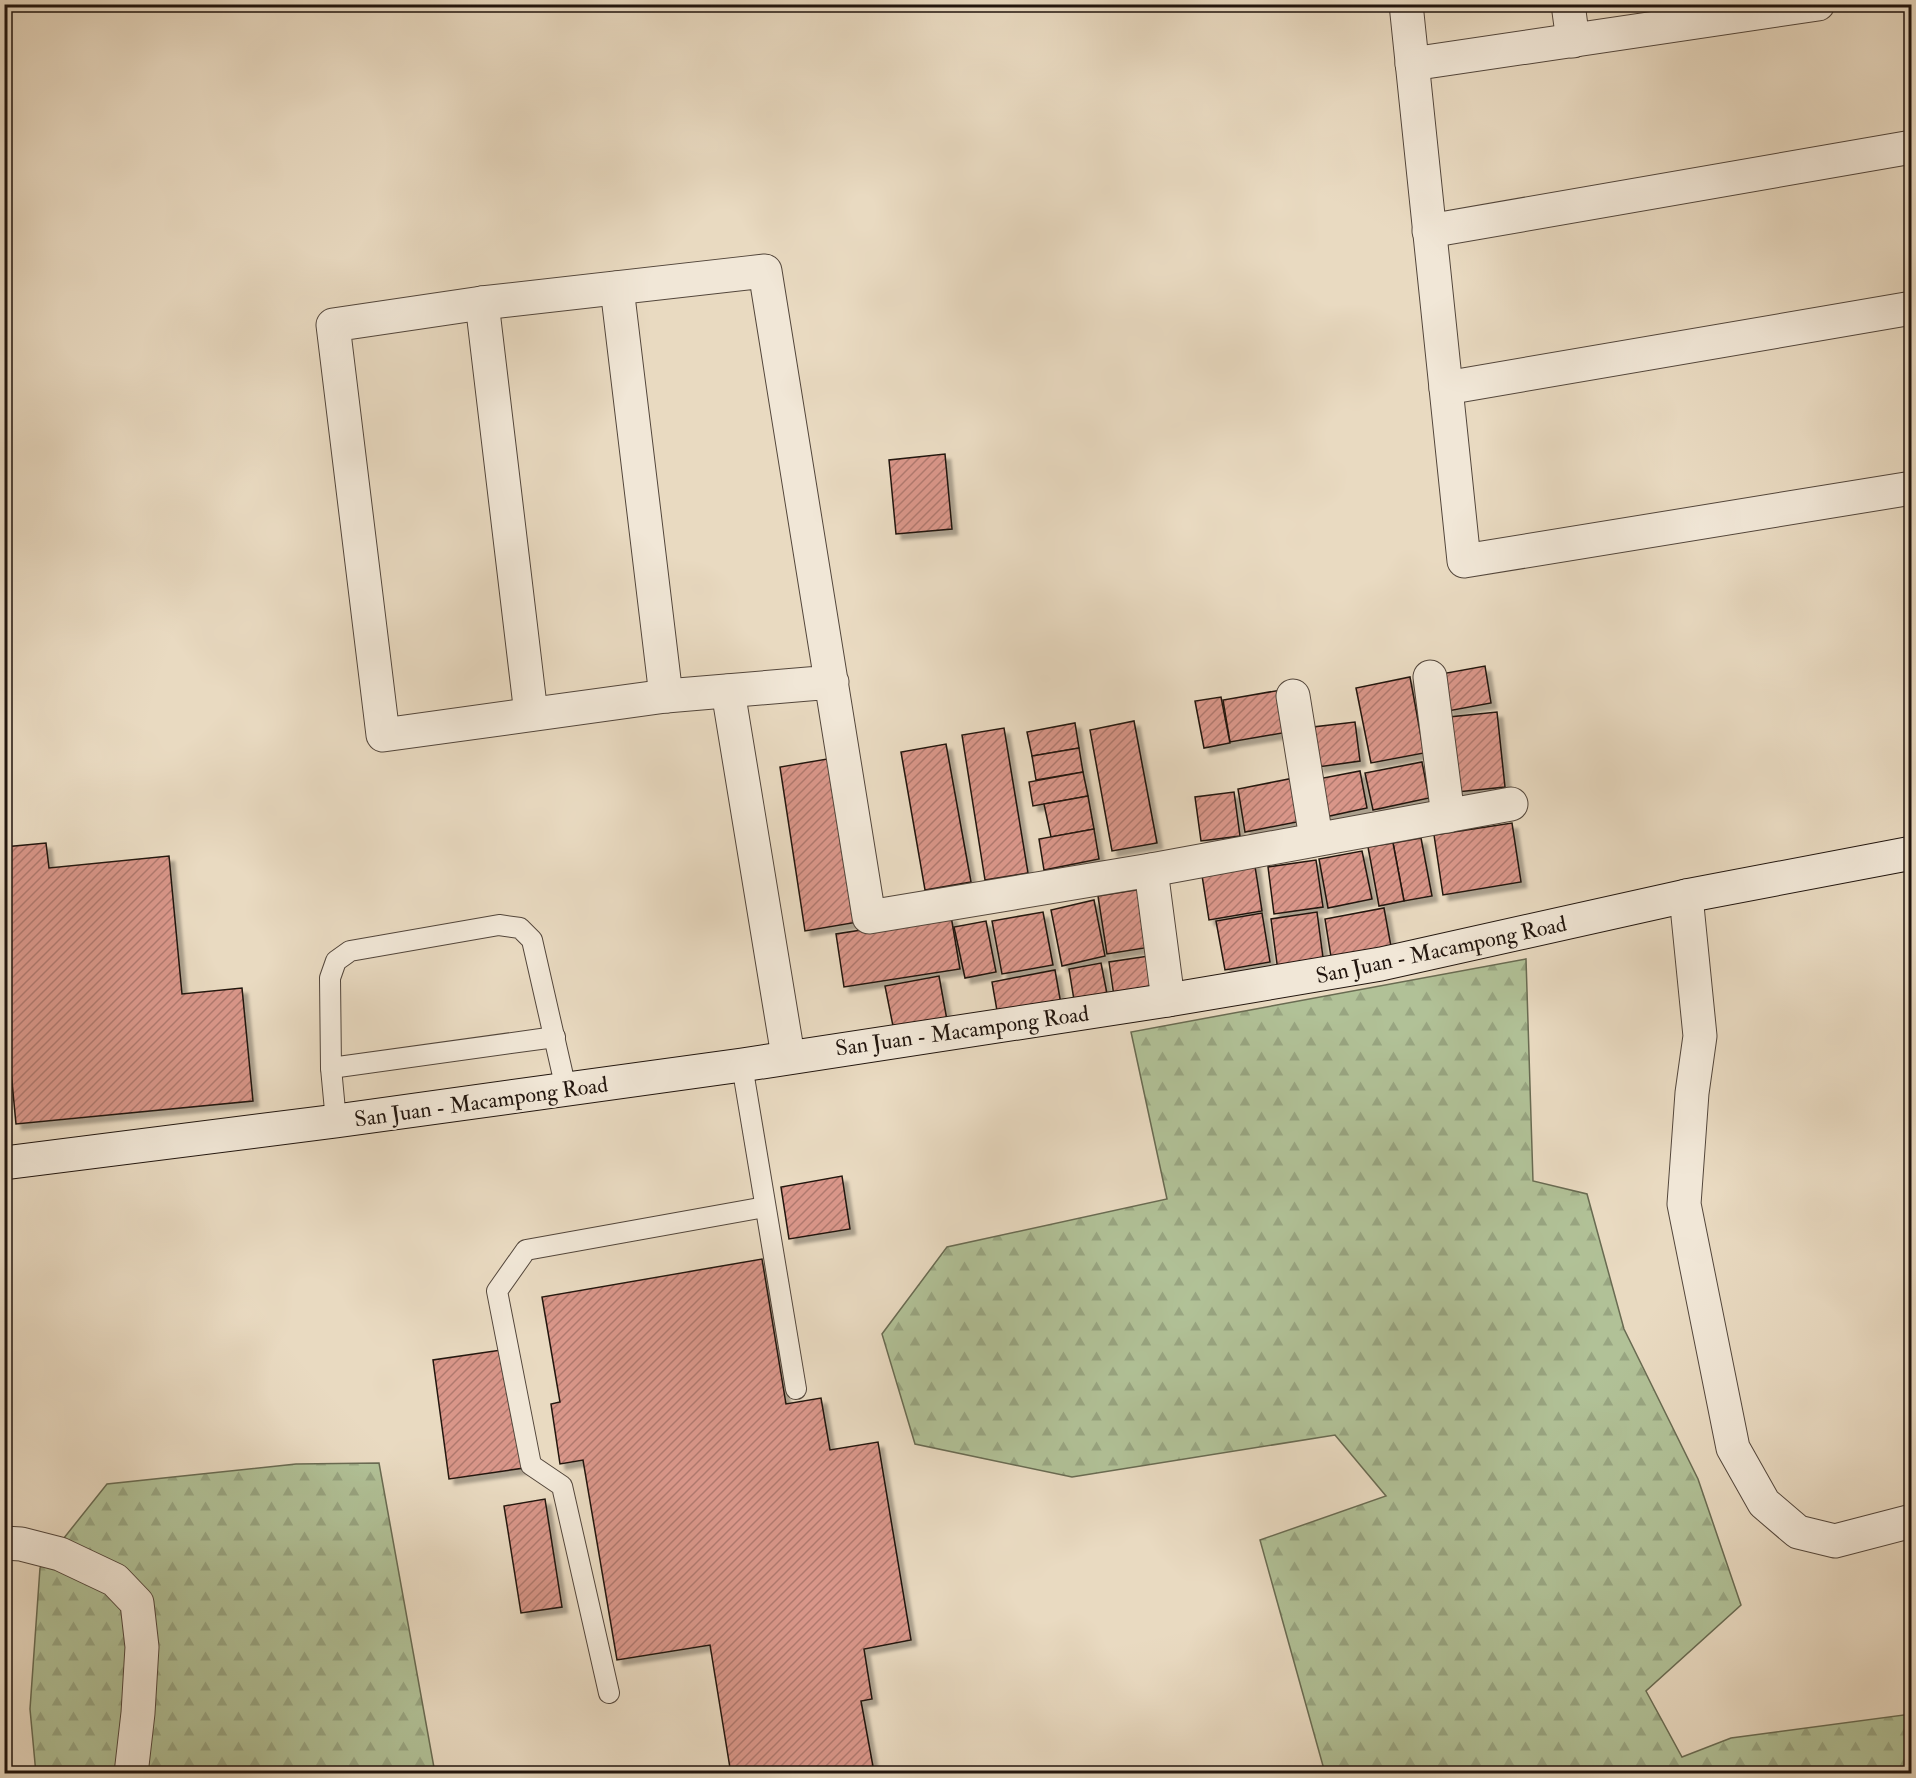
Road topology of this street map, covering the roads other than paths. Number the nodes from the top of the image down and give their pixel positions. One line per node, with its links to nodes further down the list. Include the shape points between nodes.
1 (1406, 4): 5 (street)
2 (1568, 4): 4 (street)
3 (1818, 4): 4 (street)
4 (1573, 41): 5 (street)
5 (1412, 64): 7 (street)
6 (1911, 147): 7 (street)
7 (1429, 231): 11 (street)
8 (616, 288): 9 (street); 14 (street, via 765,271); 16 (street)
9 (482, 303): 18 (street); 18 (street, via 333,325 334,337 383,735)
10 (1911, 308): 11 (street)
11 (1446, 388): 12 (street, via 1464,561)
12 (1911, 488)
13 (1430, 677): 20 (street)
14 (832, 682): 15 (street); 23 (street, via 868,917)
15 (728, 691): 16 (street); 27 (street)
16 (666, 696): 18 (street)
17 (1293, 696): 21 (street)
18 (531, 714)
19 (1511, 804): 20 (street)
20 (1448, 816): 21 (street)
21 (1316, 838): 23 (street)
22 (1911, 853): 24 (street, San Juan - Macampong Road)
23 (1151, 870): 25 (street)
24 (1686, 896): 25 (street, San Juan - Macampong Road, via 1381,964); 35 (street, via 1700,1036 1684,1204 1733,1448 1764,1503 1798,1532 1835,1541)
25 (1168, 1000): 27 (street, San Juan - Macampong Road)
26 (555, 1037): 29 (lane); 29 (lane, via 532,940 520,928 499,925 350,951 336,961 330,978); 30 (lane)
27 (788, 1056): 28 (street, San Juan - Macampong Road)
28 (742, 1065): 30 (street, San Juan - Macampong Road); 33 (lane)
29 (331, 1068): 31 (lane)
30 (566, 1089): 31 (street, San Juan - Macampong Road)
31 (336, 1121): 32 (street, San Juan - Macampong Road)
32 (4, 1163)
33 (765, 1207): 34 (lane); 37 (lane, via 526,1250 496,1291 531,1465 562,1486)
34 (796, 1389)
35 (1911, 1521)
36 (4, 1543): 38 (street, via 60,1554 115,1580 137,1603 142,1647)
37 (609, 1693)
38 (131, 1773)

